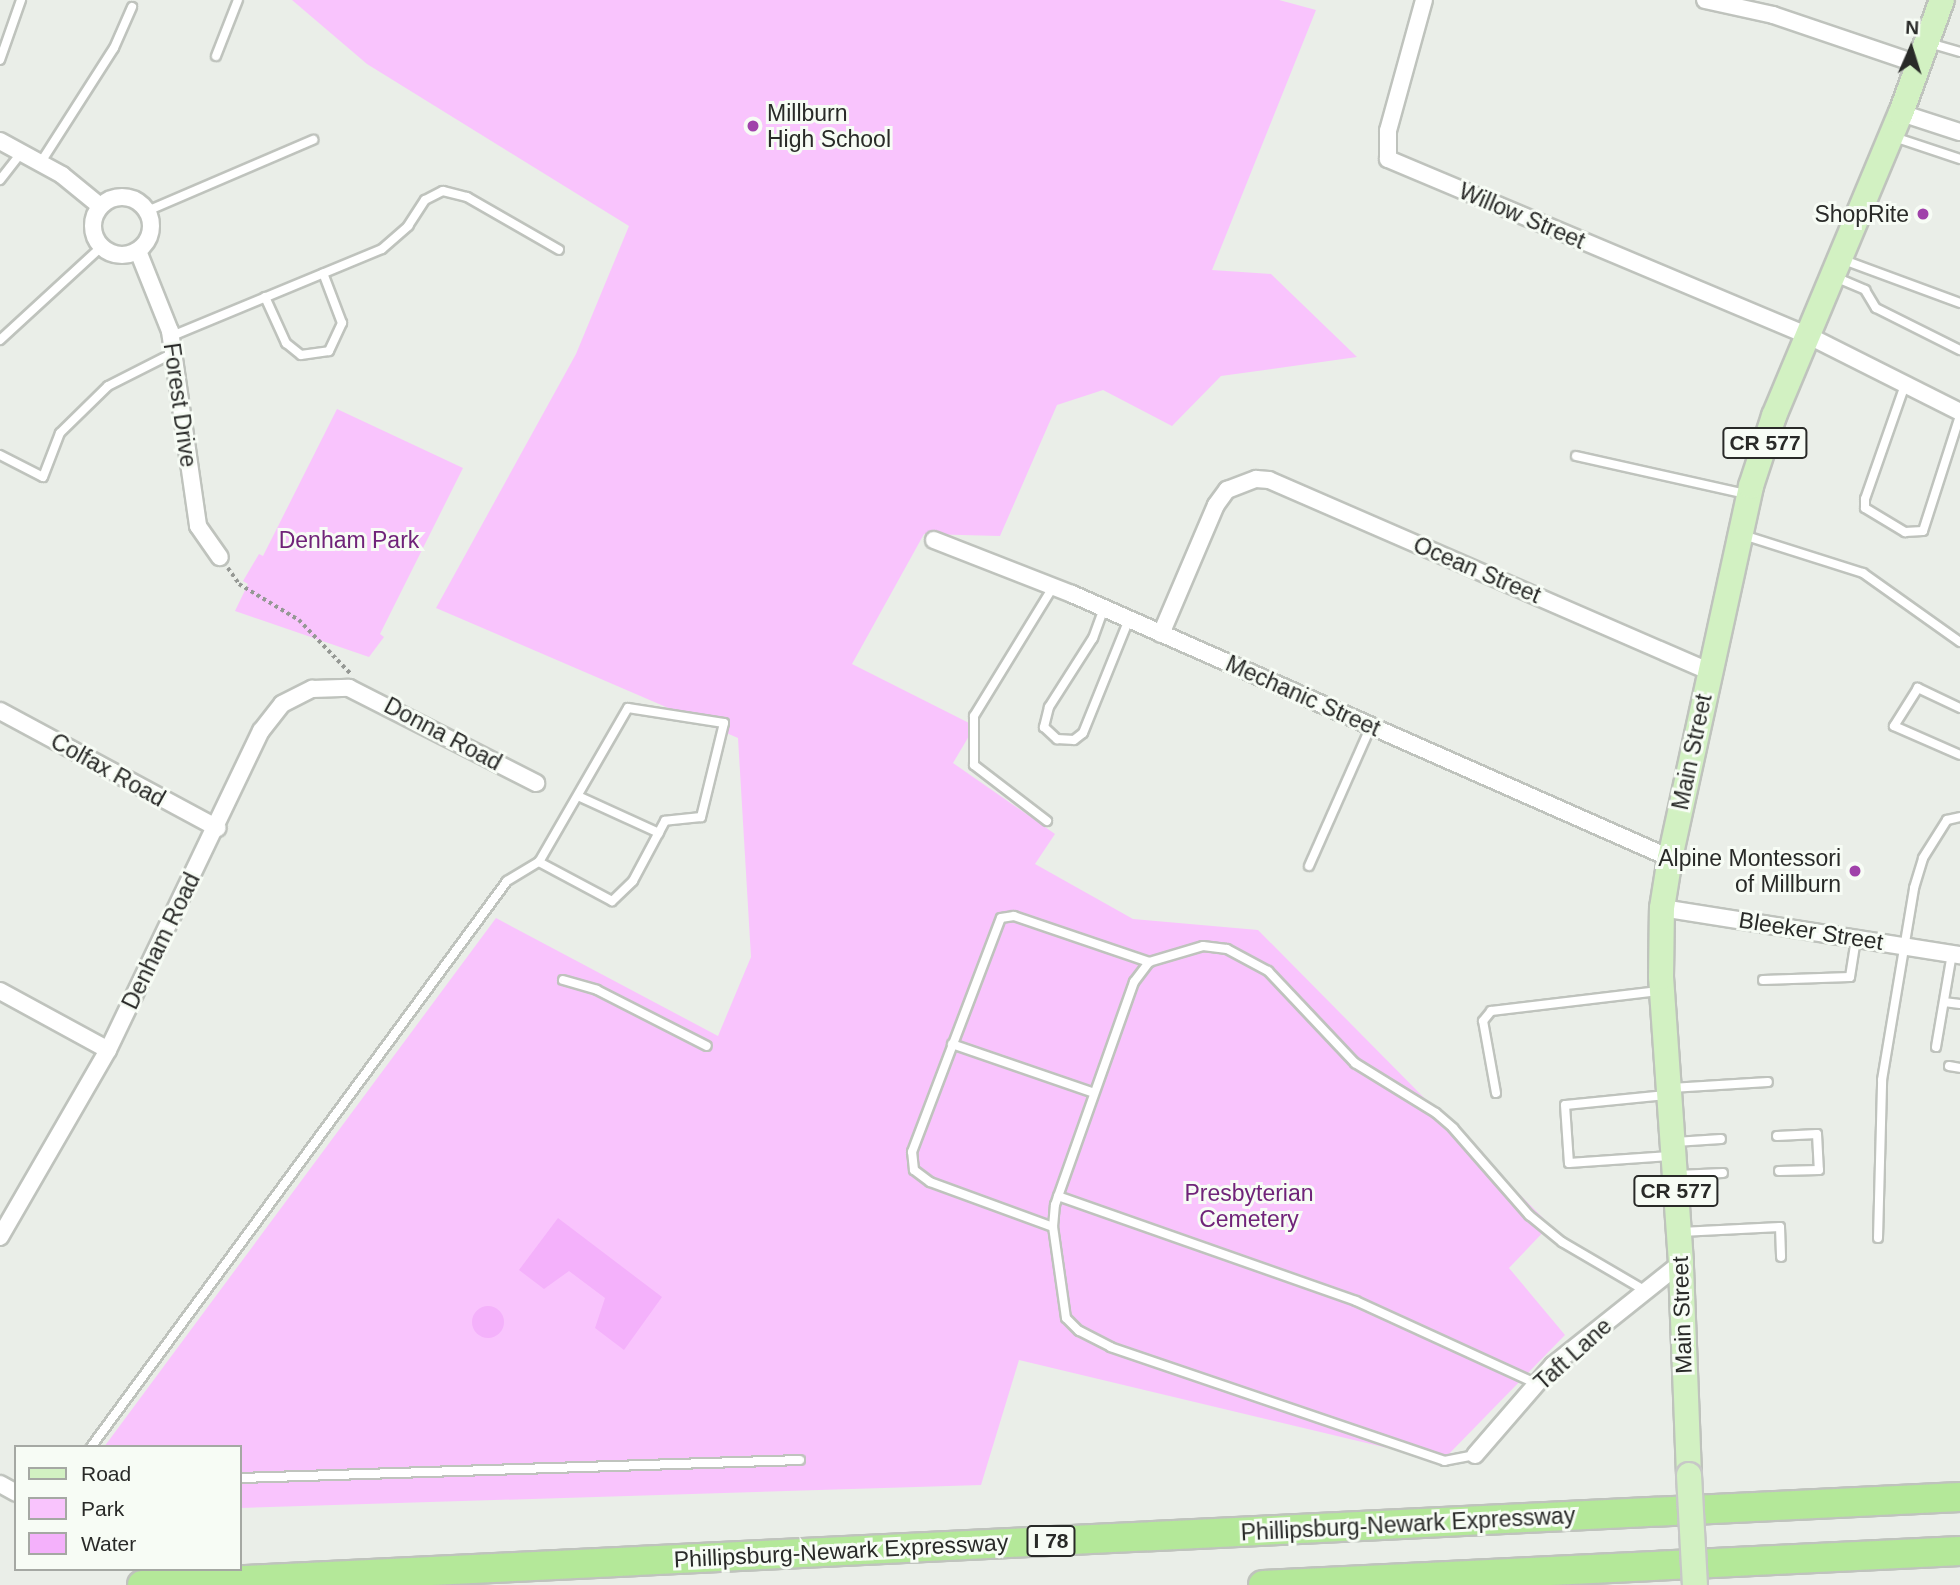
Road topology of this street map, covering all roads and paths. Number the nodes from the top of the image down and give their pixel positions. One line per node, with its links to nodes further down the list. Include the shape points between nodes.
1 (21, 0): 10 (lane)
2 (238, 0): 9 (lane)
3 (1424, 0): 29 (street, Willow Street, via 1388,131 1388,159)
4 (1705, 0): 8 (street)
5 (1942, 0): 8 (main road, Main Street / CR 577)
6 (132, 7): 18 (lane, via 114,48)
7 (1960, 52): 8 (lane)
8 (1922, 53): 11 (main road, Main Street / CR 577)
9 (216, 56)
10 (0, 60)
11 (1900, 113): 12 (street); 13 (main road, Main Street / CR 577)
12 (1960, 132)
13 (1891, 136): 17 (lane); 25 (main road, Main Street / CR 577)
14 (313, 140): 21 (lane)
15 (0, 141): 16 (street)
16 (22, 151): 18 (street); 19 (lane)
17 (1960, 159)
18 (41, 162): 20 (street)
19 (0, 180)
20 (100, 206): 21 (street, via 125,197); 22 (street, via 92,223)
21 (147, 212): 24 (street, via 151,229)
22 (100, 248): 24 (street, via 120,256); 30 (lane)
23 (559, 250): 26 (lane, via 467,197 443,191 425,200 408,226 382,249)
24 (138, 251): 31 (street, Forest Drive, via 160,299)
25 (1835, 267): 28 (lane); 29 (main road, Main Street / CR 577); 32 (lane, via 1865,290 1876,308)
26 (323, 273): 27 (lane); 27 (lane, via 342,323 329,351 301,355 286,343)
27 (265, 297): 31 (lane)
28 (1960, 303)
29 (1807, 335): 33 (street); 37 (main road, Main Street / CR 577)
30 (0, 340)
31 (173, 344): 35 (lane, via 108,386 60,433 43,477); 40 (street, Forest Drive, via 198,526)
32 (1960, 350)
33 (1906, 382): 34 (street); 34 (lane, via 1865,508 1905,532 1923,531)
34 (1960, 414)
35 (0, 455)
36 (1576, 456): 37 (lane)
37 (1749, 495): 38 (main road, Main Street / CR 577)
38 (1740, 534): 45 (lane, via 1863,573); 46 (main road, Main Street / CR 577)
39 (934, 540): 41 (street, Mechanic Street)
40 (220, 558): 47 (path, via 239,584 299,620 350,673)
41 (1053, 587): 42 (street, Mechanic Street); 55 (lane, via 974,716 974,765)
42 (1104, 608): 43 (street, Mechanic Street); 43 (lane, via 1093,638 1049,707 1044,727 1057,739 1074,740 1083,733)
43 (1129, 619): 44 (street, Mechanic Street)
44 (1161, 634): 46 (street, Ocean Street, via 1216,505 1242,481 1269,480); 50 (street, Mechanic Street)
45 (1960, 642)
46 (1709, 671): 58 (main road, Main Street / CR 577)
47 (349, 688): 52 (street, Donna Road); 56 (street, Denham Road, via 312,689 296,695 270,717)
48 (1960, 708): 51 (lane, via 1918,688 1894,726)
49 (0, 711): 56 (street, Colfax Road)
50 (1371, 726): 58 (street, Mechanic Street); 60 (lane)
51 (1960, 755)
52 (536, 783)
53 (578, 796): 57 (lane); 57 (lane, via 628,708 724,723 701,817 665,821); 59 (lane)
54 (1960, 817): 63 (lane, via 1947,820 1923,858)
55 (1047, 821)
56 (217, 828): 75 (street, Denham Road)
57 (659, 833): 59 (lane, via 633,881 612,901)
58 (1670, 858): 61 (main road, Main Street / CR 577)
59 (540, 862): 96 (lane, via 507,881)
60 (1309, 866)
61 (1662, 908): 62 (street, Bleeker Street); 69 (main road, Main Street / CR 577)
62 (1856, 939): 63 (street, Bleeker Street); 67 (lane, via 1850,977)
63 (1904, 946): 64 (street, Bleeker Street); 91 (lane, via 1882,1080)
64 (1956, 954): 70 (lane)
65 (1149, 962): 72 (lane, via 1014,916 1000,918); 80 (lane, via 1134,982); 94 (lane, via 1203,946 1227,949 1268,971 1355,1063 1436,1112 1530,1216 1562,1242)
66 (563, 979): 73 (lane, via 597,990)
67 (1763, 980)
68 (0, 991): 75 (street)
69 (1662, 991): 79 (main road, Main Street / CR 577); 81 (lane, via 1491,1011 1483,1021)
70 (1944, 1002): 71 (lane); 74 (lane)
71 (1960, 1004)
72 (952, 1044): 80 (lane); 88 (lane, via 912,1152 914,1170 930,1182)
73 (707, 1046)
74 (1936, 1047)
75 (108, 1050): 90 (street, Denham Road)
76 (1950, 1066): 77 (lane)
77 (1960, 1068)
78 (1769, 1082): 79 (lane)
79 (1669, 1092): 84 (main road, Main Street / CR 577); 84 (lane, via 1565,1105 1569,1163)
80 (1094, 1093): 87 (lane)
81 (1496, 1093)
82 (1777, 1136): 85 (lane, via 1817,1134 1819,1170)
83 (1721, 1139): 84 (lane)
84 (1673, 1158): 86 (lane); 89 (main road, Main Street / CR 577)
85 (1779, 1171)
86 (1723, 1173)
87 (1058, 1196): 88 (lane); 95 (lane, via 1356,1301)
88 (1052, 1227): 97 (lane, via 1066,1318 1079,1331 1111,1347 1445,1461)
89 (1678, 1232): 92 (lane, via 1780,1227); 93 (main road, Main Street / CR 577)
90 (0, 1237)
91 (1878, 1238)
92 (1782, 1258)
93 (1681, 1263): 94 (street, Taft Lane); 104 (main road, Main Street / CR 577, bridge)
94 (1646, 1291): 95 (street, Taft Lane)
95 (1537, 1384): 97 (street, Taft Lane)
96 (92, 1445)
97 (1475, 1455)
98 (800, 1460): 99 (lane)
99 (242, 1478)
100 (1960, 1497): 102 (highway, Phillipsburg-Newark Expressway / I 78)
101 (1960, 1551): 103 (highway)
102 (142, 1585)
103 (1263, 1585)
104 (1695, 1585)

